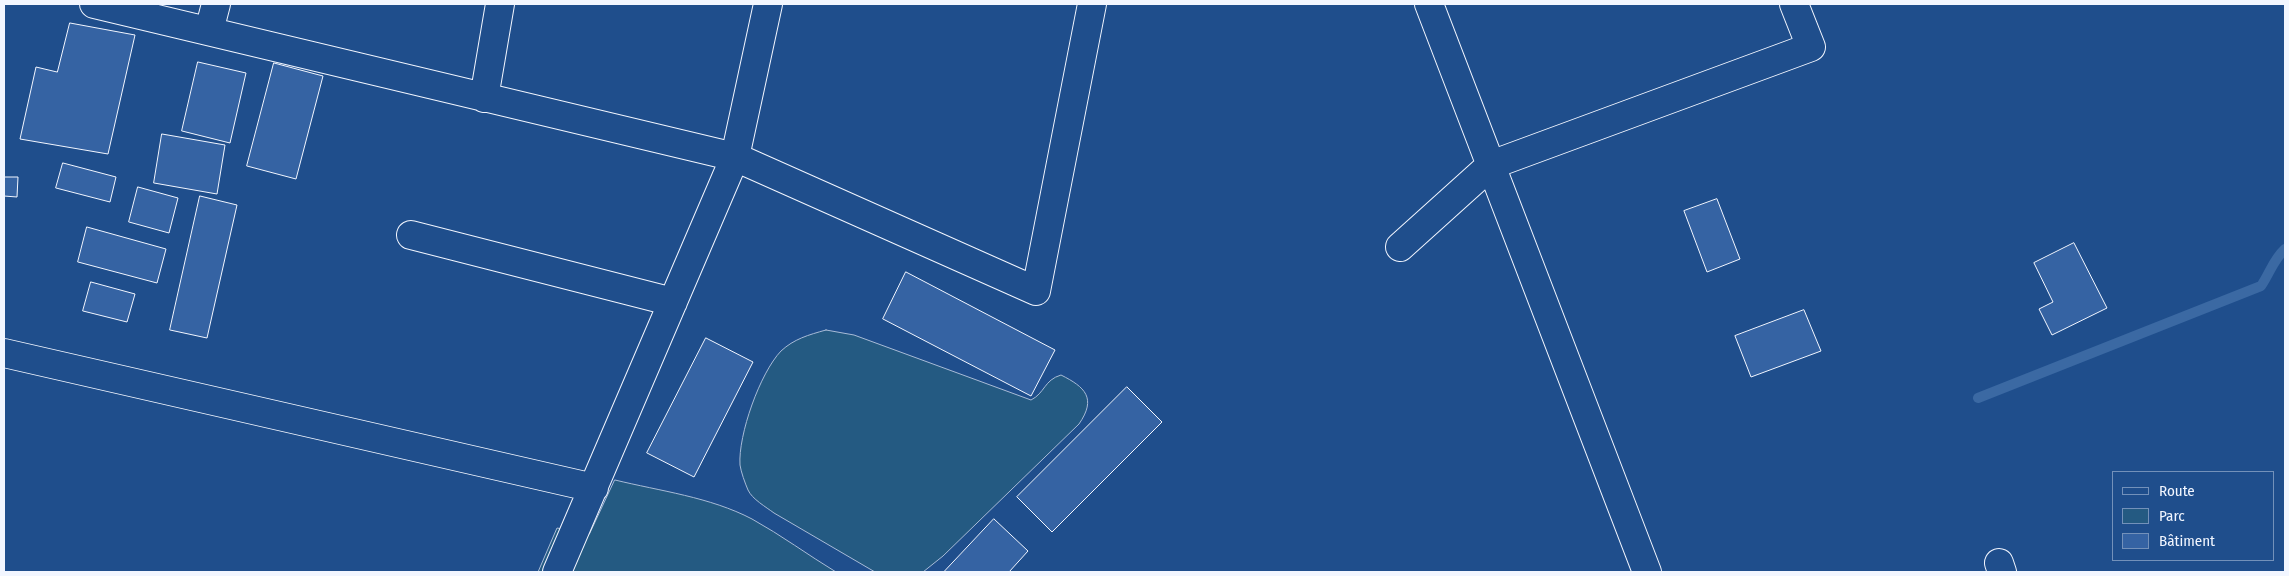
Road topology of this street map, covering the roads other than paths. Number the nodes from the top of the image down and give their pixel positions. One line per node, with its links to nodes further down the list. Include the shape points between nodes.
1 (94, 4): 8 (street)
2 (216, 4): 8 (street)
3 (500, 4): 9 (street)
4 (768, 4): 10 (street)
5 (1092, 4): 10 (street, via 1036,291)
6 (1430, 4): 11 (street)
7 (1794, 4): 11 (street, via 1811,47)
8 (209, 31): 9 (street)
9 (484, 98): 10 (street)
10 (735, 157): 14 (street)
11 (1491, 165): 13 (street); 18 (street)
12 (411, 235): 14 (street)
13 (1400, 247)
14 (673, 302): 16 (street)
15 (4, 353): 16 (street)
16 (594, 488): 17 (street)
17 (557, 572)
18 (1647, 572)

